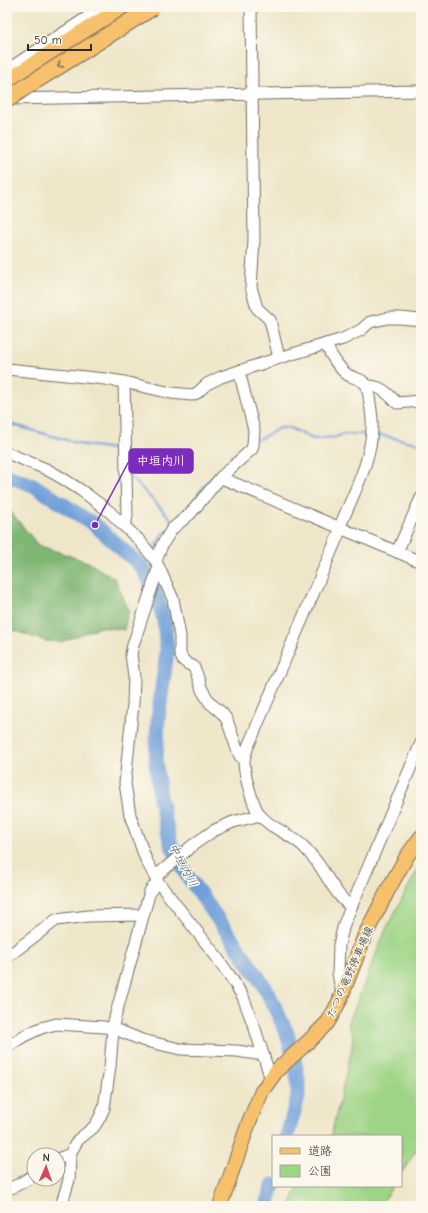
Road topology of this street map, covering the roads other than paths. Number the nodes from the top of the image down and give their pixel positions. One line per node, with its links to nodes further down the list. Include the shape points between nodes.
1 (103, 7): 5 (street)
2 (125, 7): 6 (highway)
3 (153, 7): 9 (highway, one-way to 9, bridge)
4 (251, 7): 8 (street)
5 (7, 70)
6 (7, 82)
7 (421, 91): 8 (street)
8 (251, 94): 9 (street); 12 (street, via 254,240 251,287 257,308 270,320)
9 (7, 100)
10 (421, 320): 11 (street, via 388,318 370,322 361,330)
11 (326, 344): 12 (street); 16 (street, via 342,370 349,376 364,381)
12 (279, 358): 14 (street)
13 (7, 369): 15 (street)
14 (239, 372): 15 (street, via 207,384 192,395); 19 (street, via 254,430 254,441 252,449)
15 (124, 382): 21 (street, via 127,516)
16 (367, 386): 17 (street, via 374,385 382,389 397,403); 22 (street, via 372,419 369,453)
17 (421, 401)
18 (7, 453): 21 (street, via 62,478)
19 (221, 476): 22 (street); 25 (street, via 190,514 172,529 162,545)
20 (421, 498): 23 (street)
21 (123, 525): 25 (street, via 138,539)
22 (340, 528): 23 (street); 27 (street)
23 (397, 552): 24 (street)
24 (421, 562)
25 (157, 567): 27 (street, via 173,599 180,636 180,654 183,660 193,666 210,703 227,720 240,756); 30 (street, via 132,645 133,704 125,783 130,815 146,860)
26 (421, 743): 31 (street)
27 (244, 759): 28 (street, via 246,775)
28 (260, 815): 30 (street, via 233,822 213,831 193,845); 31 (street, via 304,847)
29 (421, 837): 34 (main road, たつの竜野停車場線, via 407,856 372,922)
30 (157, 878): 32 (street); 37 (street, via 232,979 249,1010)
31 (351, 906): 34 (street, via 339,945 338,973)
32 (143, 915): 33 (street, via 88,916 56,920); 35 (street)
33 (7, 957)
34 (342, 994): 38 (main road, たつの竜野停車場線, via 328,1022)
35 (113, 1029): 36 (street, via 56,1024 41,1028); 37 (street, via 142,1040 180,1049); 39 (street, via 104,1108 94,1127 78,1140)
36 (7, 1047)
37 (262, 1054): 38 (street, via 269,1073)
38 (274, 1073): 44 (main road, たつの竜野停車場線, via 262,1091 249,1122)
39 (70, 1155): 40 (street); 43 (street, via 68,1180)
40 (66, 1156)
41 (26, 1180): 42 (street)
42 (7, 1190)
43 (61, 1206)
44 (220, 1206)

